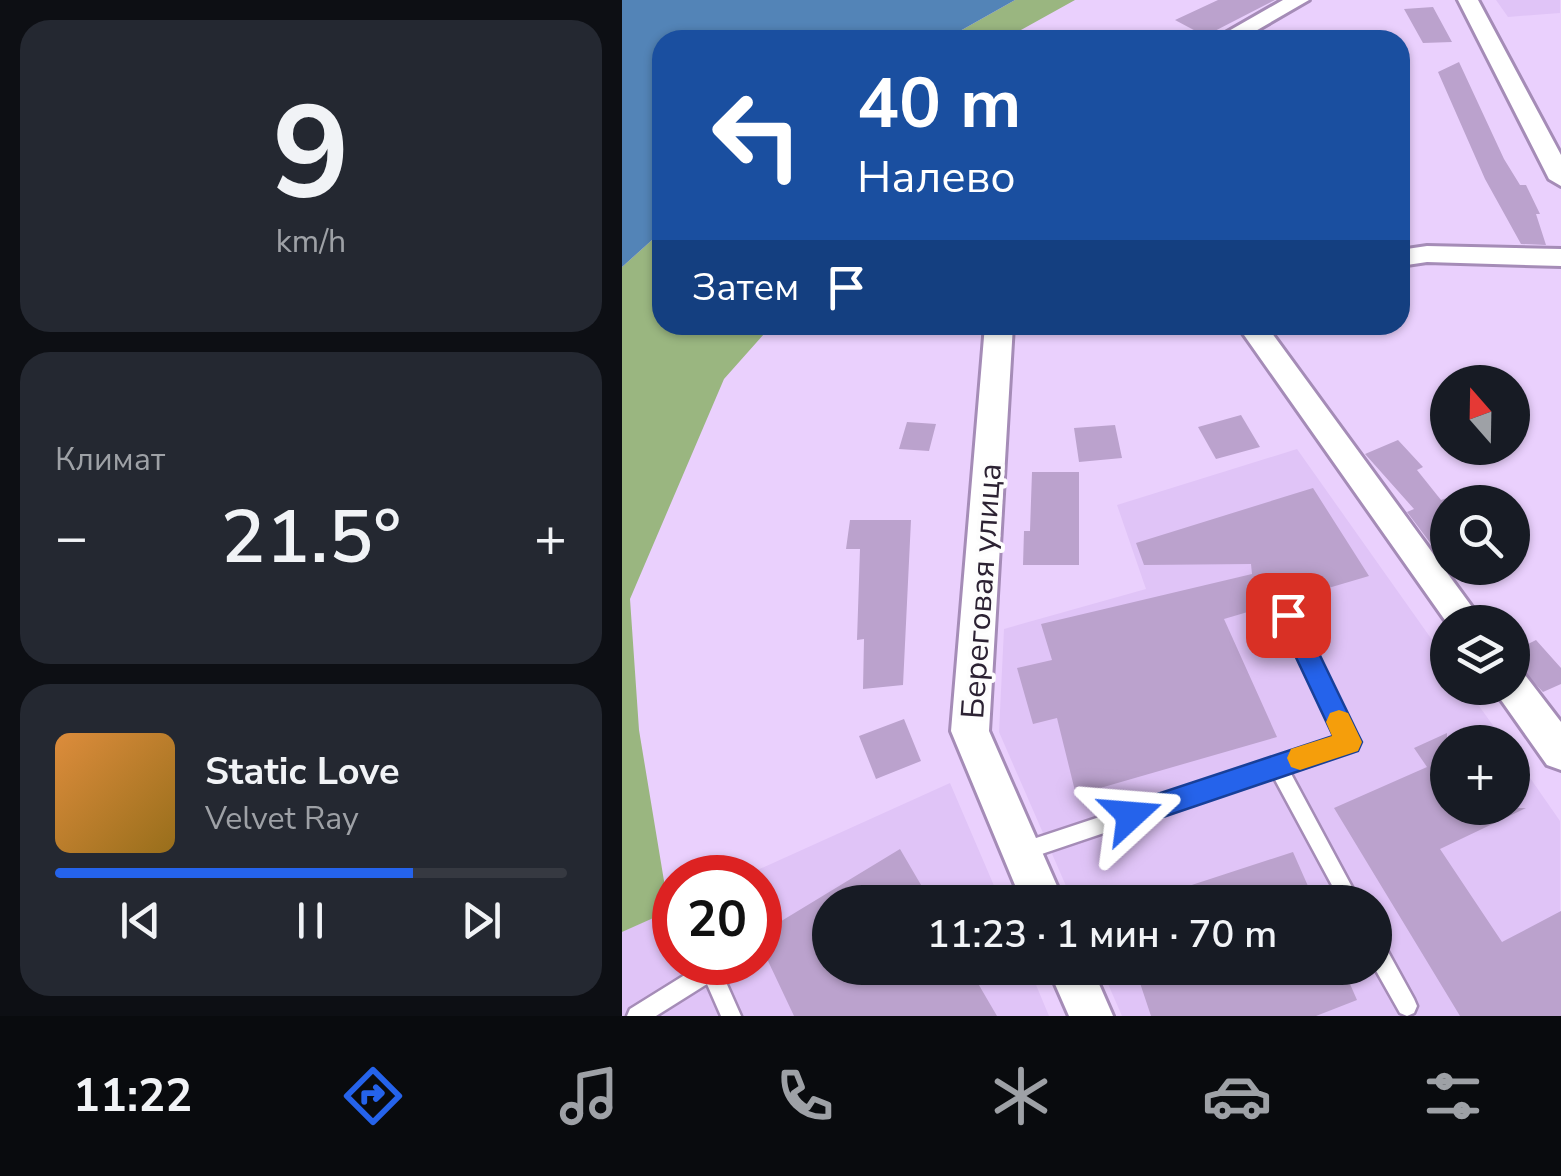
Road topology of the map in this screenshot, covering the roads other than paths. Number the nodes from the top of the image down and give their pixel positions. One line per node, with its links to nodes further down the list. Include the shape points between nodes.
1 (1299, 0): 3 (street)
2 (1468, 0): 4 (street)
3 (1243, 30)
4 (1560, 179)
5 (1410, 257): 6 (street)
6 (1560, 258)
7 (998, 335): 14 (street, Береговая улица, via 970,731)
8 (1258, 335): 9 (street)
9 (1454, 605)
10 (1288, 615): 13 (lane, via 1349,742)
11 (1526, 705): 12 (street)
12 (1560, 753)
13 (1276, 766): 14 (lane); 16 (lane)
14 (1021, 852): 15 (street, Береговая улица)
15 (1036, 885)
16 (1342, 885)
17 (1392, 979): 19 (lane)
18 (1077, 985): 22 (street)
19 (1407, 1006)
20 (637, 1016): 21 (lane, via 712,970)
21 (731, 1016)
22 (1091, 1016)

